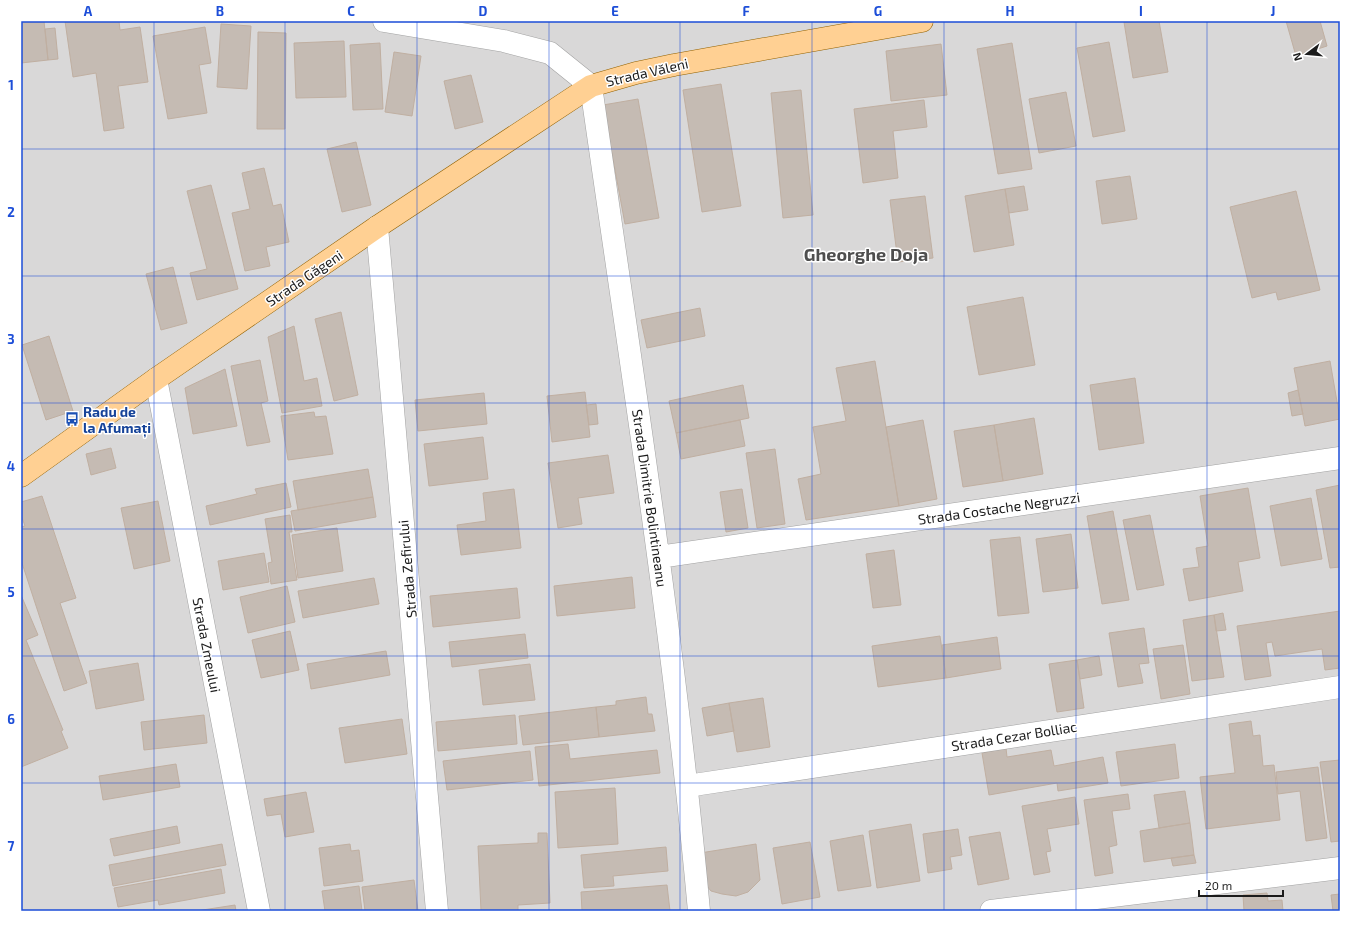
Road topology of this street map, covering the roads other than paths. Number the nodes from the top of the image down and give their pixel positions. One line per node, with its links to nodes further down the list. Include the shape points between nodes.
1 (384, 21): 3 (street, Strada Văleni, via 504,41 550,53)
2 (922, 21): 3 (main road, Strada Văleni, via 674,65)
3 (591, 86): 4 (main road, Strada Găgeni); 8 (street, Strada Dimitrie Bolintineanu)
4 (378, 227): 5 (main road, Strada Găgeni); 13 (street, Strada Zefirului)
5 (156, 379): 7 (main road, Strada Găgeni); 12 (street, Strada Zmeului)
6 (1340, 458): 8 (street, Strada Costache Negruzzi)
7 (21, 476)
8 (659, 557): 10 (street, Strada Dimitrie Bolintineanu)
9 (1340, 687): 10 (street, Strada Cezar Bolliac)
10 (687, 786): 14 (street, Strada Dimitrie Bolintineanu)
11 (1340, 868): 15 (street)
12 (259, 911)
13 (437, 911)
14 (699, 911)
15 (991, 911)

